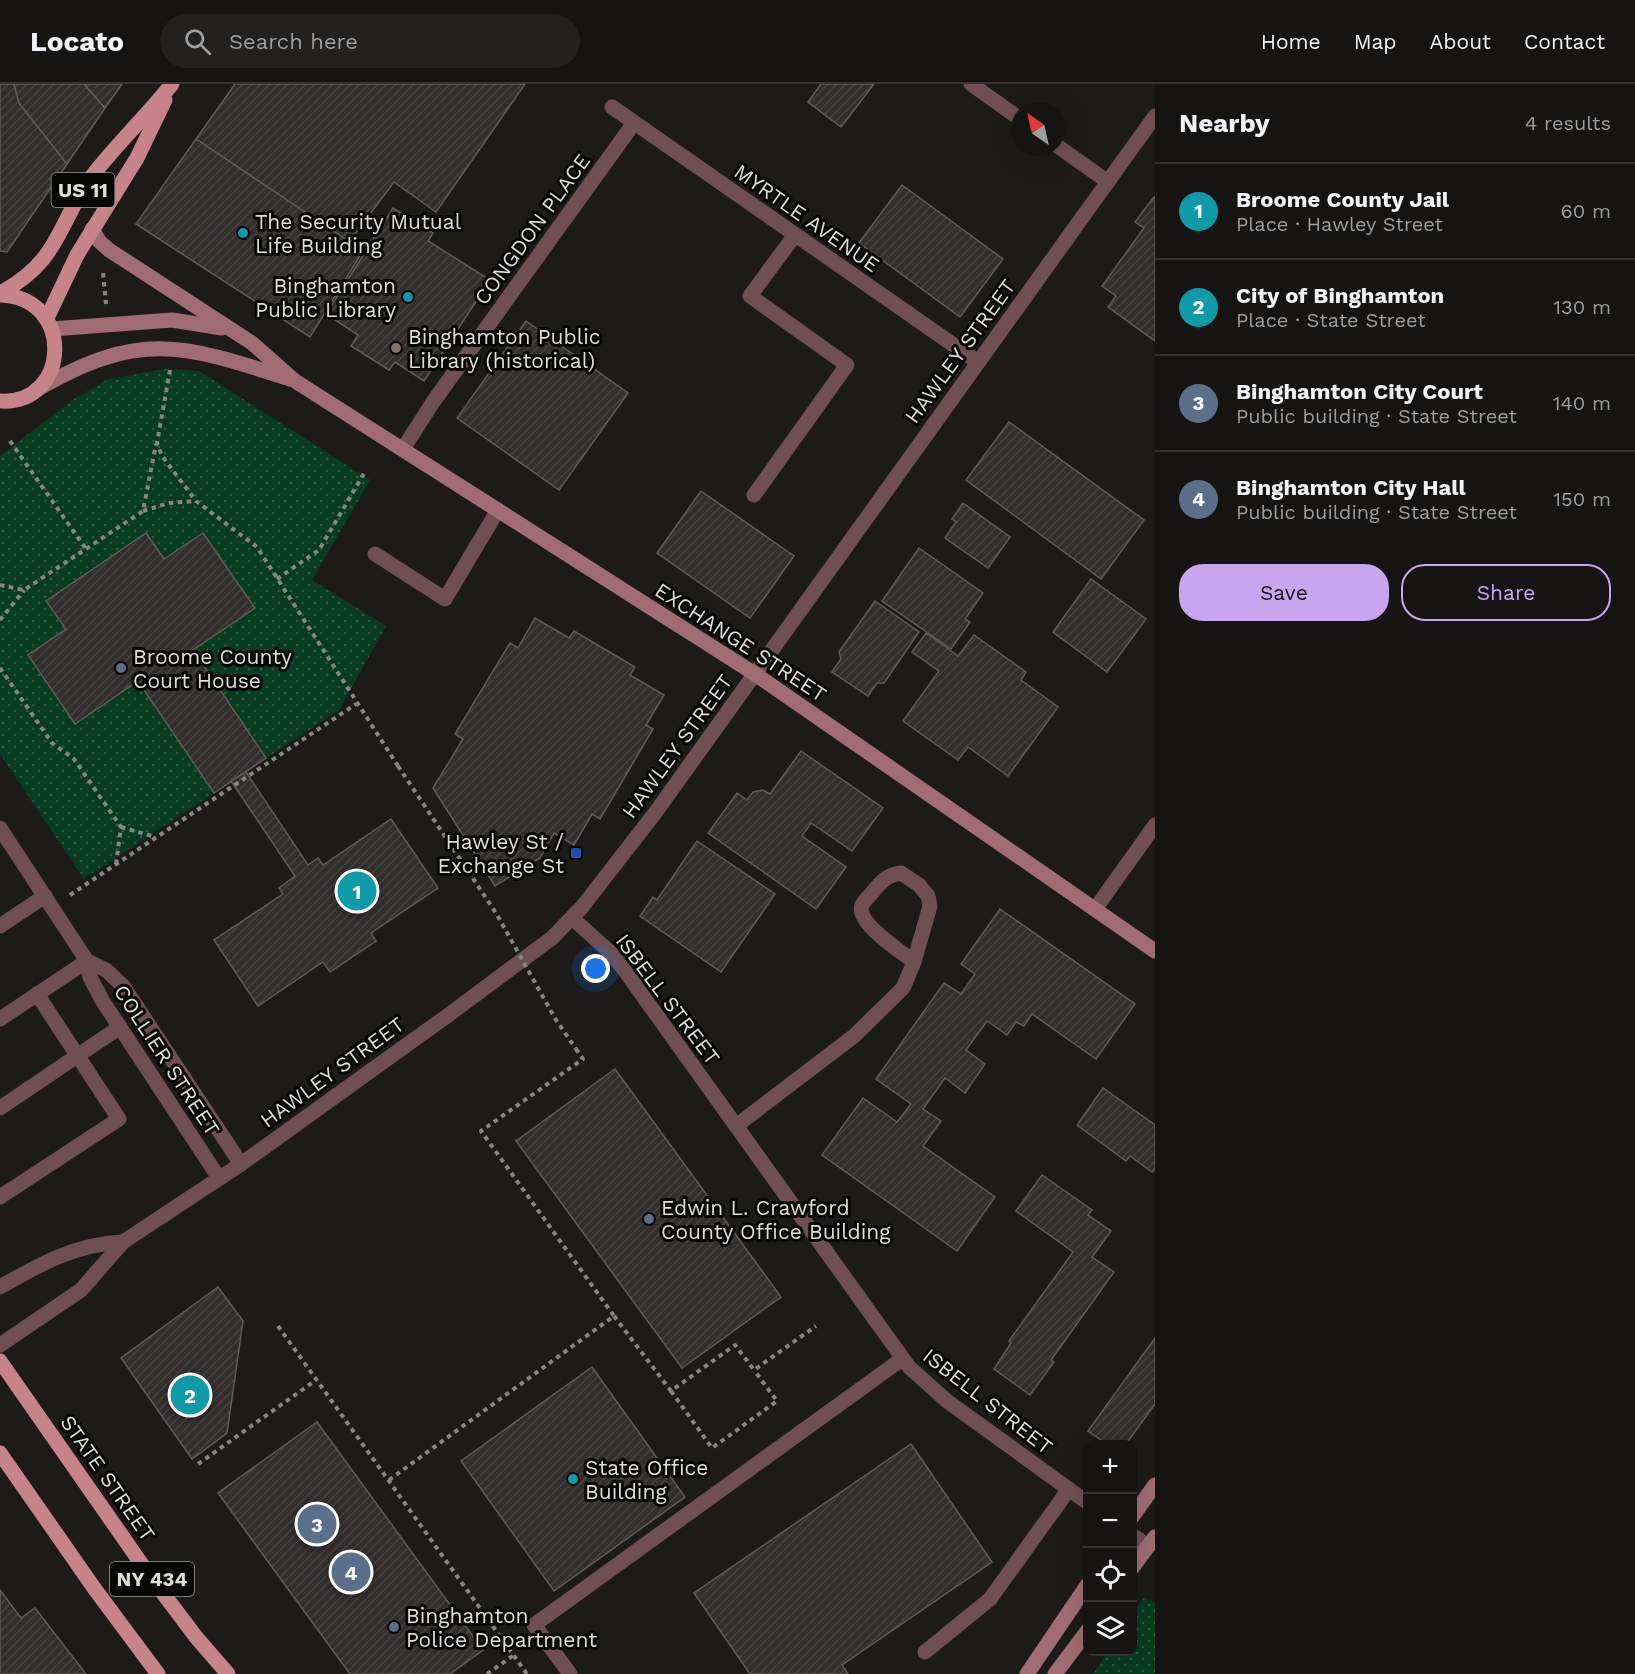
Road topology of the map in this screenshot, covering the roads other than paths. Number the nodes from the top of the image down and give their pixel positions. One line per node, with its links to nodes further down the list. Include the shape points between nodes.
1 (971, 84): 4 (street)
2 (172, 85): 9 (main road, US 11, via 137,158); 11 (main road, US 11, via 88,181 50,253)
3 (612, 107): 6 (street, MYRTLE AVENUE)
4 (1011, 113)
5 (1155, 116): 8 (street, HAWLEY STREET)
6 (634, 123): 10 (street, MYRTLE AVENUE); 18 (street, CONGDON PLACE)
7 (1065, 151): 8 (street)
8 (1108, 182): 14 (street, HAWLEY STREET)
9 (92, 229): 12 (main road, US 11); 13 (main road, EXCHANGE STREET, via 109,250)
10 (795, 235): 14 (street, MYRTLE AVENUE); 19 (street, via 750,296 847,365)
11 (0, 294): 12 (main road, via 25,299)
12 (50, 324): 13 (main road, EXCHANGE STREET, via 172,320 217,327); 16 (main road, via 56,346 54,363)
13 (241, 336): 15 (main road, EXCHANGE STREET)
14 (978, 362): 22 (street, HAWLEY STREET)
15 (295, 381): 16 (main road, EXCHANGE STREET, via 203,352 149,349 94,361); 18 (main road, EXCHANGE STREET)
16 (33, 392): 17 (main road)
17 (4, 402)
18 (403, 449): 20 (main road, EXCHANGE STREET)
19 (754, 495)
20 (498, 510): 21 (street, via 445,599); 22 (main road, EXCHANGE STREET)
21 (375, 554)
22 (754, 674): 26 (main road, EXCHANGE STREET); 27 (street, HAWLEY STREET, via 639,834)
23 (1155, 825): 26 (street)
24 (0, 828): 25 (street, COLLIER STREET)
25 (48, 902): 28 (street); 30 (street, COLLIER STREET)
26 (1095, 909): 29 (main road, EXCHANGE STREET)
27 (572, 918): 37 (street, ISBELL STREET, via 618,961); 38 (street, HAWLEY STREET, via 447,1016)
28 (0, 926)
29 (1155, 951)
30 (87, 961): 32 (street); 34 (street, COLLIER STREET, via 97,993); 38 (street, COLLIER STREET, via 106,970 123,986)
31 (914, 962): 31 (street, via 930,906 928,896 901,873 891,874 862,905 861,913 867,925); 37 (street, via 903,988 884,1010)
32 (37, 994): 33 (street); 35 (street)
33 (0, 1019)
34 (120, 1027): 35 (street); 39 (street, COLLIER STREET)
35 (77, 1056): 36 (street); 40 (street, via 119,1119)
36 (0, 1108)
37 (736, 1126): 44 (street, ISBELL STREET)
38 (241, 1164): 39 (street, HAWLEY STREET)
39 (219, 1178): 41 (street, HAWLEY STREET)
40 (0, 1197)
41 (123, 1242): 42 (street, HAWLEY STREET, via 66,1253); 43 (street, HAWLEY STREET, via 81,1290)
42 (0, 1287)
43 (0, 1345)
44 (902, 1359): 48 (street, ISBELL STREET, via 942,1396); 59 (street, via 534,1625)
45 (0, 1361): 58 (main road, STATE STREET / NY 434, via 150,1576)
46 (0, 1453): 57 (main road, NY 434, via 117,1622)
47 (1155, 1485): 50 (main road)
48 (1069, 1490): 49 (street, ISBELL STREET); 56 (street, via 990,1599)
49 (1083, 1500)
50 (1137, 1510)
51 (1137, 1537): 52 (street)
52 (1153, 1545): 53 (main road)
53 (1137, 1563)
54 (1083, 1591): 60 (main road)
55 (1083, 1637): 61 (main road)
56 (925, 1652)
57 (158, 1674)
58 (228, 1674)
59 (570, 1674)
60 (1027, 1674)
61 (1055, 1674)

